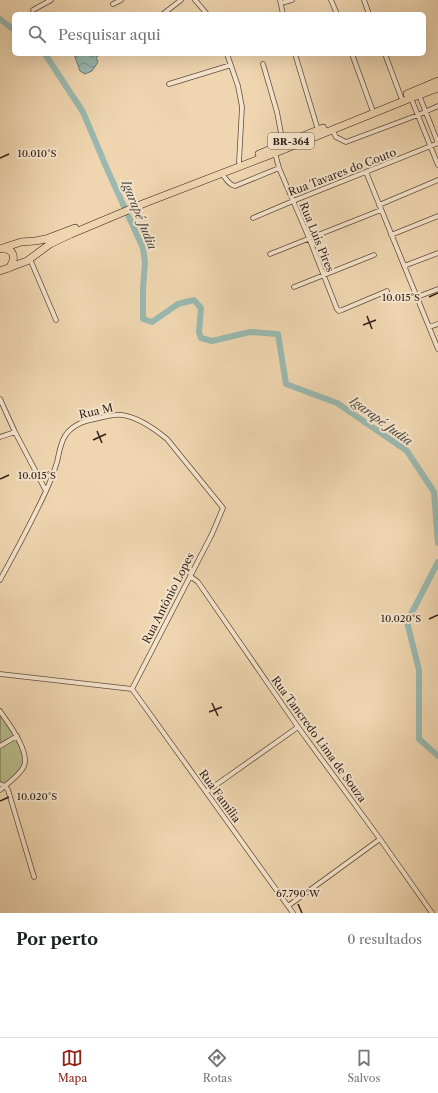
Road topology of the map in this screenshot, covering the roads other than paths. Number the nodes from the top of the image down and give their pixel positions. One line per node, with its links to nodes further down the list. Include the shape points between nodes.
1 (51, 0): 10 (street)
2 (121, 0): 9 (street)
3 (181, 0): 11 (street)
4 (195, 0): 12 (street)
5 (292, 0): 8 (street)
6 (331, 0): 14 (street)
7 (364, 0): 15 (street)
8 (281, 2): 13 (street)
9 (113, 4)
10 (33, 10)
11 (166, 12)
12 (205, 12)
13 (284, 12)
14 (335, 12)
15 (368, 12)
16 (228, 56): 21 (street)
17 (296, 56): 33 (street)
18 (353, 56): 29 (street)
19 (385, 56): 26 (street)
20 (263, 64): 35 (street)
21 (231, 65): 23 (street); 38 (street, via 242,107)
22 (438, 81): 26 (highway, BR-364)
23 (169, 84)
24 (438, 88): 25 (highway, BR-364)
25 (419, 95): 27 (highway, BR-364); 30 (street)
26 (401, 97): 29 (highway, BR-364)
27 (411, 98): 31 (street); 32 (highway, BR-364)
28 (438, 106): 30 (street)
29 (372, 109): 33 (highway, BR-364)
30 (426, 112): 31 (street); 34 (street)
31 (418, 115): 32 (street, via 346,142 336,137); 36 (street)
32 (332, 129): 37 (highway, BR-364)
33 (318, 130): 35 (highway, BR-364)
34 (438, 143): 36 (street, Rua Tavares do Couto)
35 (283, 144): 38 (highway, BR-364)
36 (430, 146): 39 (street); 41 (street, Rua Tavares do Couto)
37 (275, 153): 40 (street, Rua Luís Pires); 42 (highway, BR-364)
38 (239, 162): 45 (highway, BR-364)
39 (438, 165)
40 (279, 168): 42 (street, via 235,186); 44 (street, Rua Luís Pires)
41 (366, 172): 44 (street, Rua Tavares do Couto); 46 (street)
42 (222, 174): 45 (highway, BR-364)
43 (438, 180): 46 (street)
44 (293, 201): 49 (street, Rua Tavares do Couto); 52 (street, Rua Luís Pires)
45 (144, 202): 50 (highway, BR-364)
46 (379, 205): 47 (street)
47 (381, 210): 51 (street); 52 (street)
48 (438, 216): 51 (street)
49 (253, 218)
50 (97, 222): 53 (highway, BR-364, via 46,239 22,242); 57 (highway, BR-364, via 50,244)
51 (391, 235): 58 (street)
52 (309, 238): 55 (street); 61 (street, Rua Luís Pires)
53 (1, 249): 59 (highway, via 8,249 13,256)
54 (438, 252): 58 (street)
55 (270, 254)
56 (374, 255): 61 (street)
57 (30, 259): 59 (highway, BR-364); 66 (street)
58 (404, 266): 65 (street)
59 (9, 268): 60 (highway, BR-364)
60 (0, 272)
61 (323, 275): 62 (street); 64 (street, Rua Luís Pires, via 336,309 340,311)
62 (294, 287)
63 (438, 289): 65 (street)
64 (387, 292)
65 (417, 298): 68 (street)
66 (56, 320)
67 (438, 324): 68 (street)
68 (429, 327): 69 (street)
69 (438, 349)
70 (0, 398): 71 (street)
71 (15, 432): 72 (street); 73 (street)
72 (0, 437)
73 (46, 490): 74 (street, Rua M, via 64,437 72,428 85,421 122,415 147,425 167,440 223,508); 76 (street, Rua M)
74 (221, 515): 75 (street, Rua Antônio Lopes)
75 (190, 576): 78 (street, Rua Antônio Lopes); 80 (street, Rua Tancredo Lima de Souza, via 198,582)
76 (0, 580)
77 (0, 674): 78 (street)
78 (132, 689): 86 (street, Rua Familia)
79 (0, 711): 81 (street)
80 (298, 727): 86 (street); 87 (street, Rua Tancredo Lima de Souza)
81 (17, 736): 82 (street); 84 (street, via 25,761 20,772)
82 (0, 746)
83 (0, 784): 84 (street)
84 (5, 786): 85 (street); 88 (street)
85 (0, 790)
86 (206, 792): 89 (street, Rua Familia)
87 (380, 839): 89 (street); 91 (street, Rua Tancredo Lima de Souza)
88 (34, 877)
89 (288, 906): 90 (street, Rua Familia)
90 (293, 913)
91 (432, 913)

